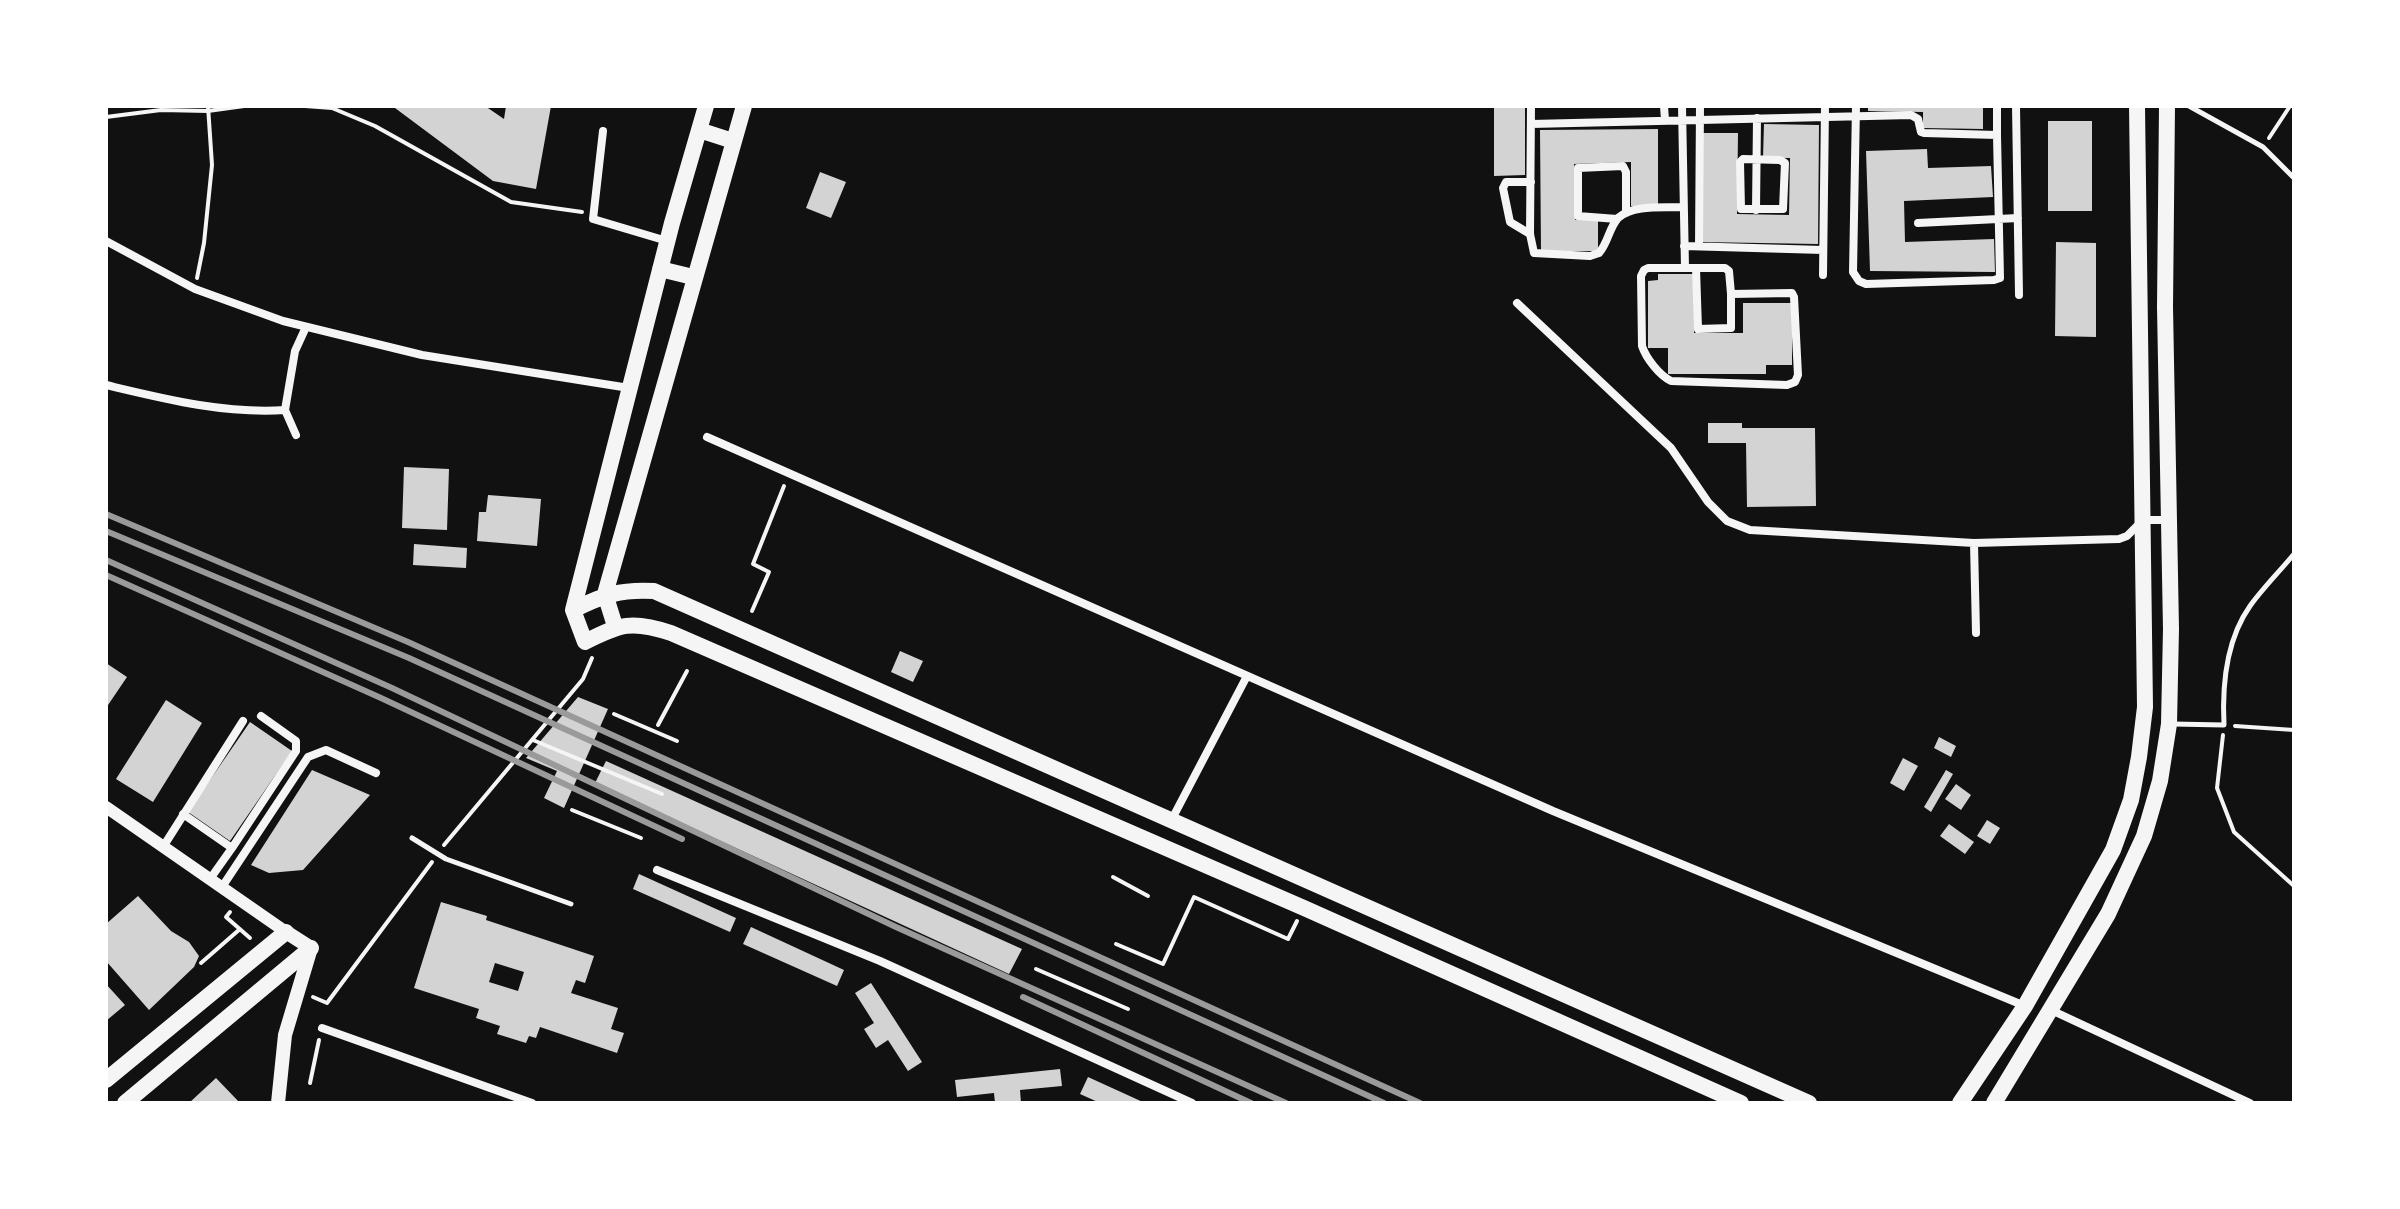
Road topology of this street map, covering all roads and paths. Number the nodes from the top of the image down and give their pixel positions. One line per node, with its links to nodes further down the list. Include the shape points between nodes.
1 (244, 106): 16 (path)
2 (305, 106): 39 (path, via 332,108 375,126 511,202)
3 (706, 106): 26 (main road)
4 (744, 106): 29 (main road)
5 (1531, 106): 25 (street)
6 (1664, 106): 23 (street)
7 (1682, 106): 24 (street)
8 (1700, 106): 22 (street)
9 (1781, 106): 20 (street)
10 (1997, 106): 28 (street)
11 (2016, 106): 40 (street)
12 (2137, 106): 66 (main road)
13 (2167, 106): 67 (main road)
14 (2189, 106): 30 (lane)
15 (2290, 106): 30 (path)
16 (208, 108): 19 (path); 55 (path, via 212,165)
17 (1825, 111): 18 (street); 20 (street); 49 (street)
18 (1856, 111): 28 (street, via 1911,115 1924,133); 42 (street, via 1853,272 1859,281 1998,279)
19 (106, 117)
20 (1781, 117): 21 (street)
21 (1757, 118): 22 (street); 33 (street)
22 (1700, 119): 24 (street); 31 (street)
23 (1665, 120): 24 (street); 25 (street)
24 (1682, 120): 32 (street)
25 (1531, 124): 35 (street)
26 (699, 130): 29 (main road); 46 (main road)
27 (603, 131): 39 (street)
28 (1997, 135): 42 (street)
29 (733, 141): 54 (main road)
30 (2263, 147): 34 (lane)
31 (1699, 154): 32 (street); 48 (street)
32 (1683, 155): 36 (street)
33 (1756, 159): 37 (street); 37 (street, via 1740,162 1740,208); 37 (street, via 1780,160 1785,167 1783,209)
34 (2294, 178)
35 (1531, 182): 44 (street); 44 (street, via 1506,182 1503,188 1510,222)
36 (1683, 207): 38 (street); 47 (street)
37 (1756, 210)
38 (1626, 213): 41 (street); 41 (street, via 1623,166 1578,168 1578,216)
39 (592, 214): 46 (street, via 595,220)
40 (2018, 218): 42 (street); 57 (street)
41 (1617, 219): 44 (street, via 1604,247 1590,256 1538,255 1532,251)
42 (2000, 219): 43 (street)
43 (1918, 223)
44 (1530, 234)
45 (106, 241): 55 (street)
46 (667, 241): 52 (main road)
47 (1684, 246): 48 (street); 50 (street)
48 (1699, 246): 49 (street)
49 (1823, 250): 53 (street)
50 (1685, 268): 51 (street); 56 (street, via 1648,268 1641,276 1643,350 1665,378 1795,382 1794,295)
51 (1696, 268): 56 (street, via 1728,269); 56 (street, via 1698,329 1731,328)
52 (660, 269): 54 (main road); 61 (main road)
53 (1823, 275)
54 (693, 277): 70 (main road)
55 (195, 289): 59 (street)
56 (1731, 294)
57 (2019, 295)
58 (1517, 303): 68 (street, via 1671,448 1727,521 1777,534)
59 (306, 327): 61 (street, via 422,355); 62 (street, via 295,351)
60 (106, 385): 62 (street, via 237,411)
61 (629, 388): 71 (main road)
62 (285, 410): 63 (street)
63 (296, 435)
64 (707, 437): 65 (street)
65 (790, 473): 72 (path, via 753,564 769,572); 76 (street)
66 (2143, 520): 67 (street); 68 (street, via 2119,539); 118 (main road, via 2145,707 2131,800 2113,850)
67 (2167, 520): 81 (main road)
68 (1974, 543): 74 (street)
69 (2294, 554): 83 (lane, via 2249,607 2231,644 2222,696)
70 (605, 594): 71 (main road); 73 (main road); 92 (main road, via 662,594)
71 (573, 610): 73 (main road, via 585,642)
72 (752, 611)
73 (615, 626): 103 (main road, via 651,626 671,633)
74 (1976, 633)
75 (687, 671): 82 (path)
76 (1247, 676): 92 (street); 118 (street, via 1553,811)
77 (583, 679): 85 (path)
78 (614, 714): 86 (path)
79 (261, 716): 97 (street, via 296,741 296,751)
80 (243, 721): 91 (street)
81 (2169, 724): 83 (lane); 120 (main road, via 2144,836 2108,914)
82 (658, 725)
83 (2224, 725): 84 (path); 104 (path, via 2217,788 2234,832)
84 (2294, 730)
85 (533, 740): 88 (path); 93 (path)
86 (677, 741)
87 (376, 773): 105 (street, via 326,750 308,757)
88 (662, 794)
89 (106, 807): 96 (street)
90 (572, 810): 95 (path)
91 (183, 814): 96 (street); 97 (street)
92 (1172, 819): 99 (main road)
93 (451, 836)
94 (412, 838): 98 (lane)
95 (641, 838)
96 (163, 847): 102 (street)
97 (232, 848): 102 (street)
98 (438, 854): 107 (lane); 112 (path)
99 (1254, 856): 103 (main road); 130 (main road)
100 (657, 870): 128 (street, via 880,961)
101 (1113, 877): 106 (path)
102 (210, 879): 105 (street)
103 (1242, 881): 108 (main road)
104 (2294, 886)
105 (222, 887): 111 (street)
106 (1148, 896)
107 (571, 904)
108 (1304, 908): 114 (path, via 1288,939 1194,897 1163,964); 129 (main road)
109 (226, 917): 110 (path)
110 (240, 929): 113 (path); 116 (path)
111 (286, 932): 115 (main road); 123 (main road)
112 (381, 932)
113 (252, 940)
114 (1116, 944)
115 (311, 948): 125 (main road); 126 (main road, via 285,1035)
116 (201, 963)
117 (1036, 969): 119 (path)
118 (2025, 1006): 131 (main road)
119 (1128, 1009)
120 (2051, 1010): 132 (main road); 133 (street)
121 (322, 1028): 127 (street)
122 (318, 1048): 124 (path)
123 (106, 1080)
124 (310, 1083)
125 (125, 1103)
126 (278, 1103)
127 (532, 1103)
128 (1192, 1103)
129 (1741, 1103)
130 (1809, 1103)
131 (1960, 1103)
132 (1994, 1103)
133 (2250, 1103)

